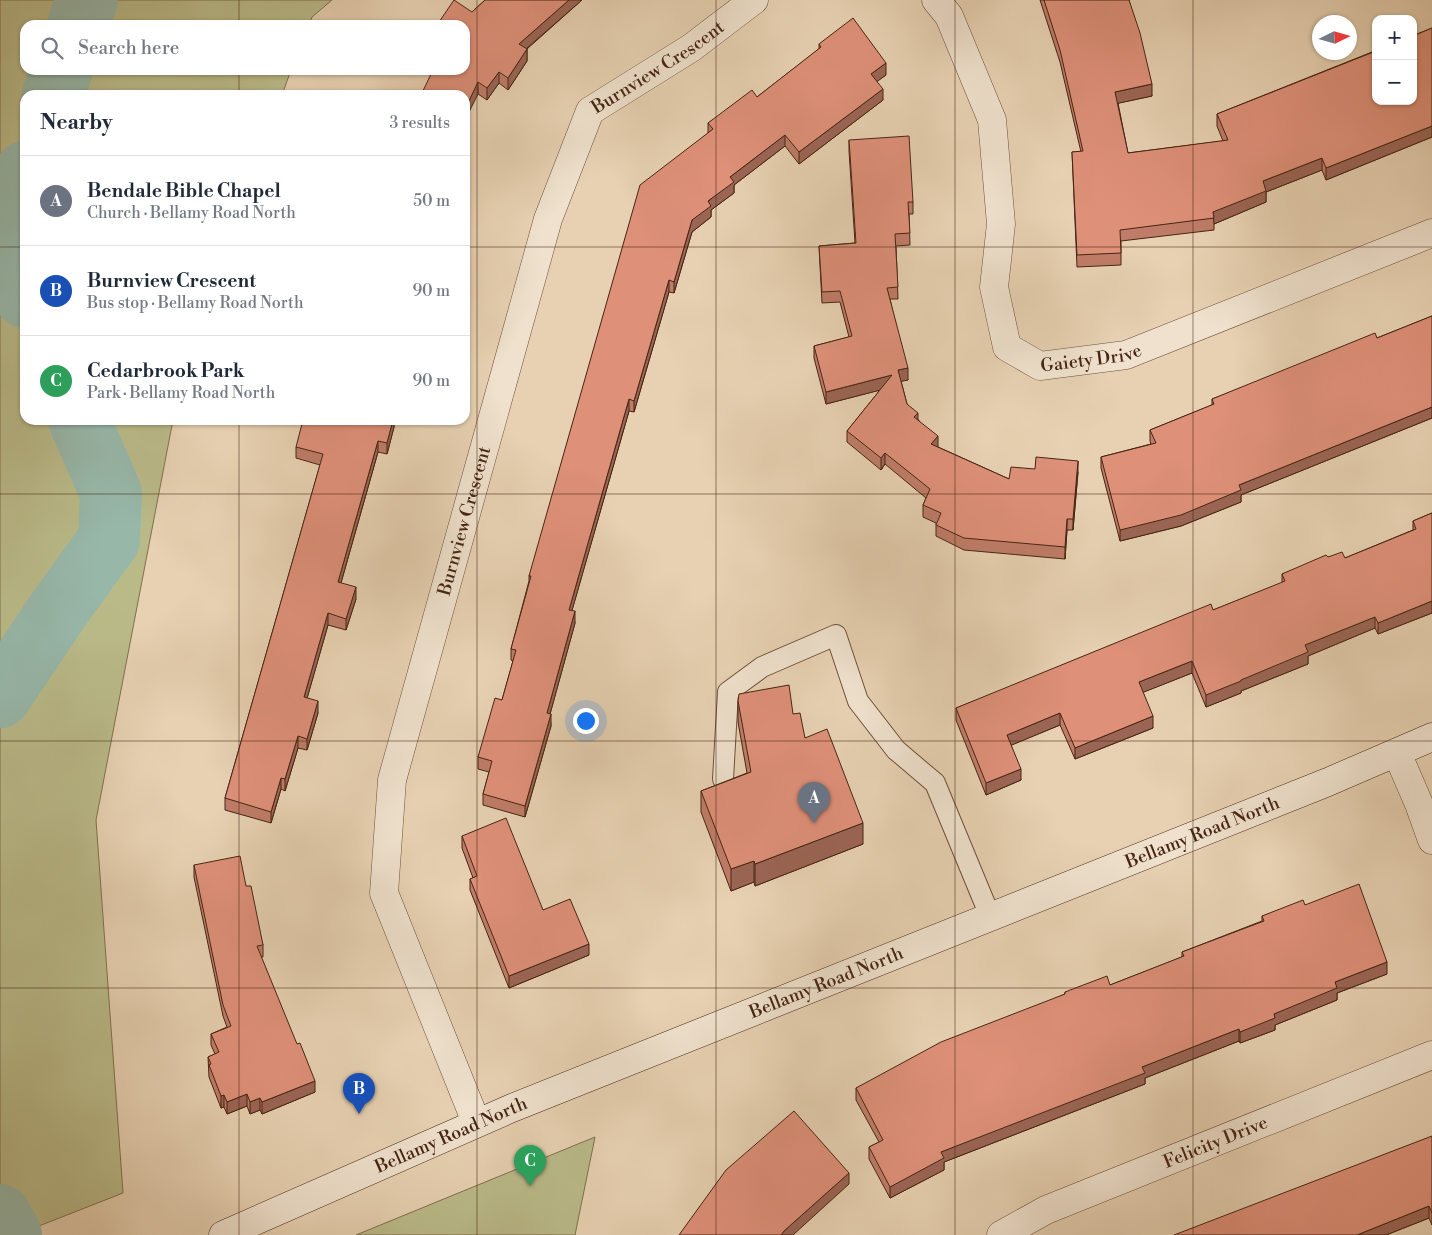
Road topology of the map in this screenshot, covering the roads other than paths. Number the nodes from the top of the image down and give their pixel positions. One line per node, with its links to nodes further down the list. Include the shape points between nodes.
1 (754, 0): 10 (street, Burnview Crescent, via 691,48 590,111 548,218 392,780 384,893)
2 (936, 0): 3 (street, Gaiety Drive, via 949,16 992,120 1002,224 994,287 1006,347 1040,366 1126,355)
3 (1432, 233)
4 (1432, 738): 5 (street, Bellamy Road North)
5 (1397, 753): 7 (street); 8 (street, Bellamy Road North)
6 (723, 778): 8 (lane, via 728,692 762,667 836,635 858,701 896,750 935,783)
7 (1432, 840)
8 (990, 916): 10 (street, Bellamy Road North)
9 (1432, 1055): 12 (street, Felicity Drive, via 1046,1210)
10 (476, 1122): 11 (street, Bellamy Road North)
11 (223, 1235)
12 (1001, 1235)

